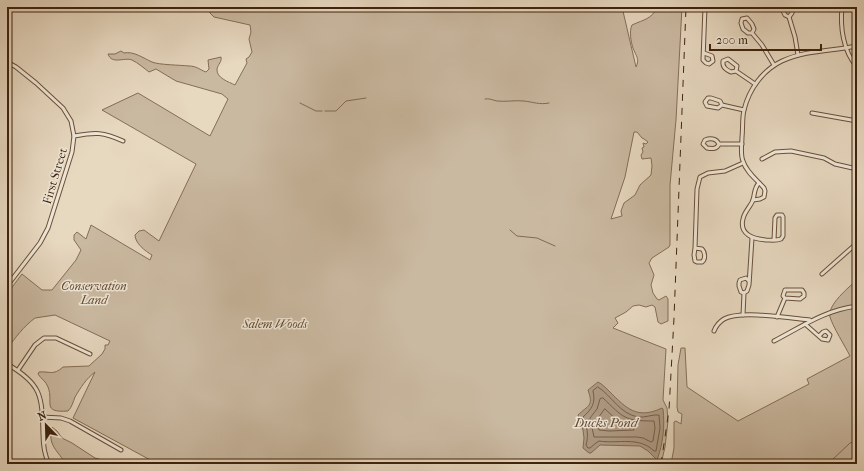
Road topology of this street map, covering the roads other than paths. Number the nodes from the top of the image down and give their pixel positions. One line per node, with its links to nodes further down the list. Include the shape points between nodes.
1 (705, 7): 9 (street)
2 (781, 7): 5 (street, via 784,15)
3 (792, 7): 5 (street)
4 (842, 7): 8 (street)
5 (790, 17): 10 (street)
6 (752, 33): 6 (street, via 743,29 742,19 747,18 752,24); 12 (street)
7 (857, 46): 8 (street)
8 (846, 48): 10 (street); 13 (street)
9 (704, 53)
10 (798, 55): 12 (street)
11 (7, 62): 20 (street, First Street, via 36,83 63,108 71,121)
12 (774, 65): 15 (street)
13 (857, 67)
14 (736, 71): 14 (street, via 737,66 732,61 723,61 724,68 731,72); 15 (street)
15 (755, 84): 17 (street)
16 (722, 105): 16 (street, via 720,101 710,98 705,102 709,107 718,108); 17 (street)
17 (744, 110): 23 (street)
18 (812, 113): 19 (street)
19 (857, 121)
20 (74, 136): 21 (street, via 98,132); 37 (street, First Street, via 72,152 48,228 40,243)
21 (124, 141)
22 (719, 144): 22 (street, via 714,149 703,144 705,140 711,139); 23 (street)
23 (742, 144): 25 (street)
24 (762, 159): 26 (street, via 776,152 790,151 824,158 835,164)
25 (743, 163): 27 (street); 34 (street, via 725,171 708,173 700,177 697,191)
26 (857, 169)
27 (759, 183): 29 (street); 29 (street, via 764,188 764,197)
28 (857, 190): 30 (street)
29 (753, 200): 31 (street, via 742,223 746,234)
30 (857, 209)
31 (752, 238): 32 (street); 36 (street)
32 (774, 240): 32 (street, via 783,236 783,217 779,214 774,218)
33 (857, 244): 35 (street)
34 (695, 248): 34 (street, via 704,251 702,262 695,261)
35 (822, 274)
36 (749, 281): 38 (street); 38 (street, via 743,278 739,283 741,292)
37 (7, 286)
38 (744, 293): 41 (street)
39 (785, 298): 39 (street, via 800,299 804,293 802,290 786,290 783,296); 42 (street)
40 (857, 306): 43 (street, via 836,310)
41 (743, 315): 42 (street); 45 (street, via 723,320 716,325)
42 (777, 317): 43 (street)
43 (810, 320): 44 (street)
44 (805, 324): 46 (street); 47 (street)
45 (714, 331)
46 (819, 336)
47 (774, 341)
48 (90, 354): 50 (street, via 56,338 44,338 35,345)
49 (7, 364): 50 (street)
50 (18, 370): 51 (street, via 38,391 42,403)
51 (42, 417): 52 (street, via 70,421); 53 (street, via 44,449)
52 (121, 450)
53 (49, 464)

